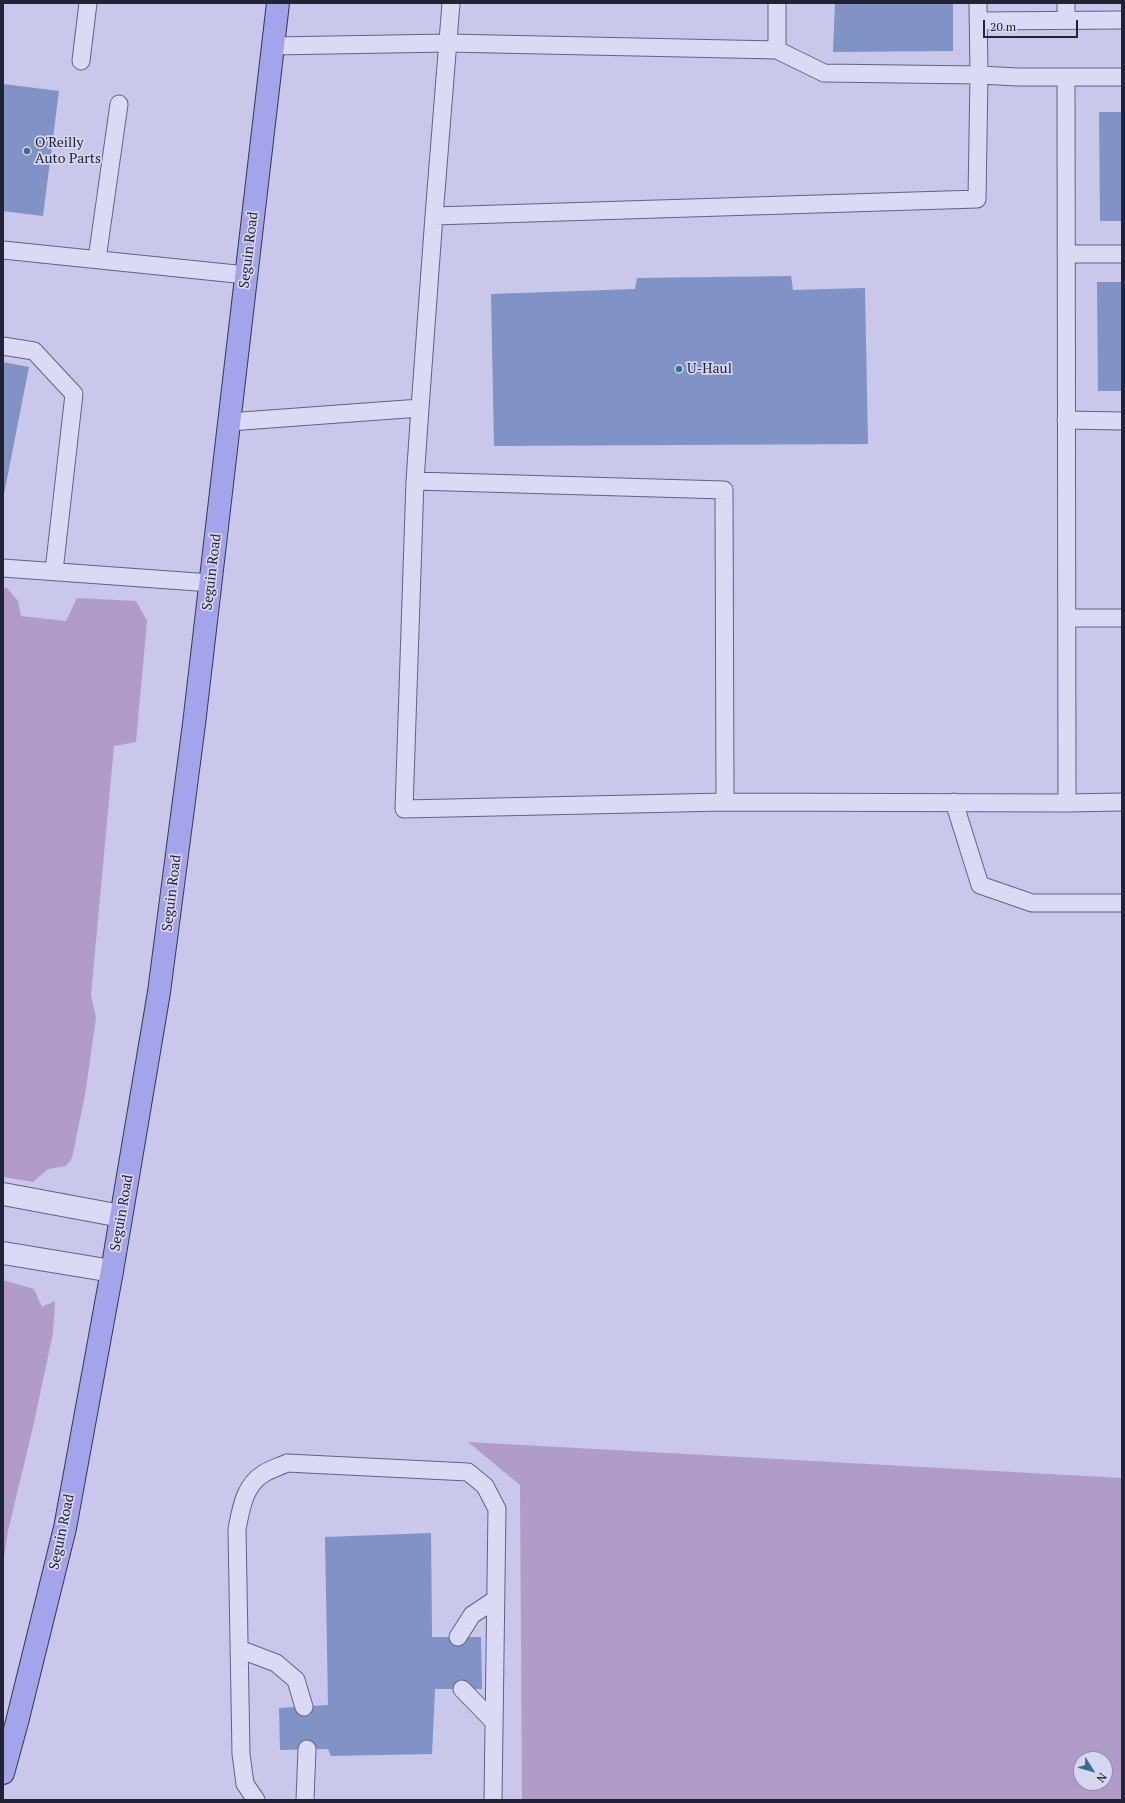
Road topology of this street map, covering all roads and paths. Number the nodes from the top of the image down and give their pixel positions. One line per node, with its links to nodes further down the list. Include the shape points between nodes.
1 (88, 3): 13 (lane)
2 (278, 3): 11 (main road, Seguin Road)
3 (450, 3): 10 (lane)
4 (777, 3): 12 (lane)
5 (978, 3): 7 (lane)
6 (1066, 3): 8 (lane)
7 (978, 20): 8 (lane); 14 (lane)
8 (1066, 20): 9 (lane)
9 (1122, 20)
10 (448, 43): 11 (lane); 12 (lane); 18 (lane)
11 (273, 46): 23 (main road, Seguin Road)
12 (777, 50): 14 (lane, via 824,73)
13 (81, 62)
14 (979, 75): 15 (lane); 18 (lane, via 977,199)
15 (1066, 77): 16 (lane); 20 (lane)
16 (1122, 77)
17 (119, 104): 22 (lane)
18 (434, 216): 25 (lane)
19 (3, 250): 22 (lane)
20 (1066, 254): 21 (lane); 26 (lane)
21 (1122, 254)
22 (97, 259): 23 (lane)
23 (246, 276): 28 (main road, Seguin Road)
24 (3, 346): 31 (lane, via 34,351 74,394)
25 (420, 408): 28 (lane); 29 (lane)
26 (1066, 420): 27 (lane); 33 (lane)
27 (1122, 421)
28 (229, 422): 32 (main road, Seguin Road)
29 (416, 481): 35 (lane, via 724,490); 35 (lane, via 404,809)
30 (3, 568): 31 (lane)
31 (54, 571): 32 (lane)
32 (211, 583): 41 (main road, Seguin Road, via 159,992)
33 (1067, 618): 34 (lane); 38 (lane)
34 (1122, 618)
35 (725, 802): 36 (lane)
36 (954, 802): 38 (lane); 39 (lane, via 980,885 1032,903)
37 (1122, 802): 38 (lane)
38 (1067, 803)
39 (1122, 903)
40 (3, 1194): 41 (street)
41 (121, 1216): 43 (main road, Seguin Road)
42 (3, 1253): 43 (street)
43 (112, 1271): 51 (main road, Seguin Road, via 65,1528)
44 (496, 1599): 45 (lane, via 472,1615); 46 (lane, via 497,1509 484,1486 468,1472 286,1463 262,1474 242,1502 237,1529); 49 (lane)
45 (458, 1637)
46 (239, 1649): 48 (lane, via 276,1663 296,1680); 52 (lane, via 241,1754 245,1784)
47 (462, 1689): 49 (lane)
48 (304, 1706)
49 (494, 1722): 54 (lane)
50 (307, 1749): 53 (lane)
51 (3, 1773)
52 (256, 1800)
53 (305, 1800)
54 (493, 1800)

